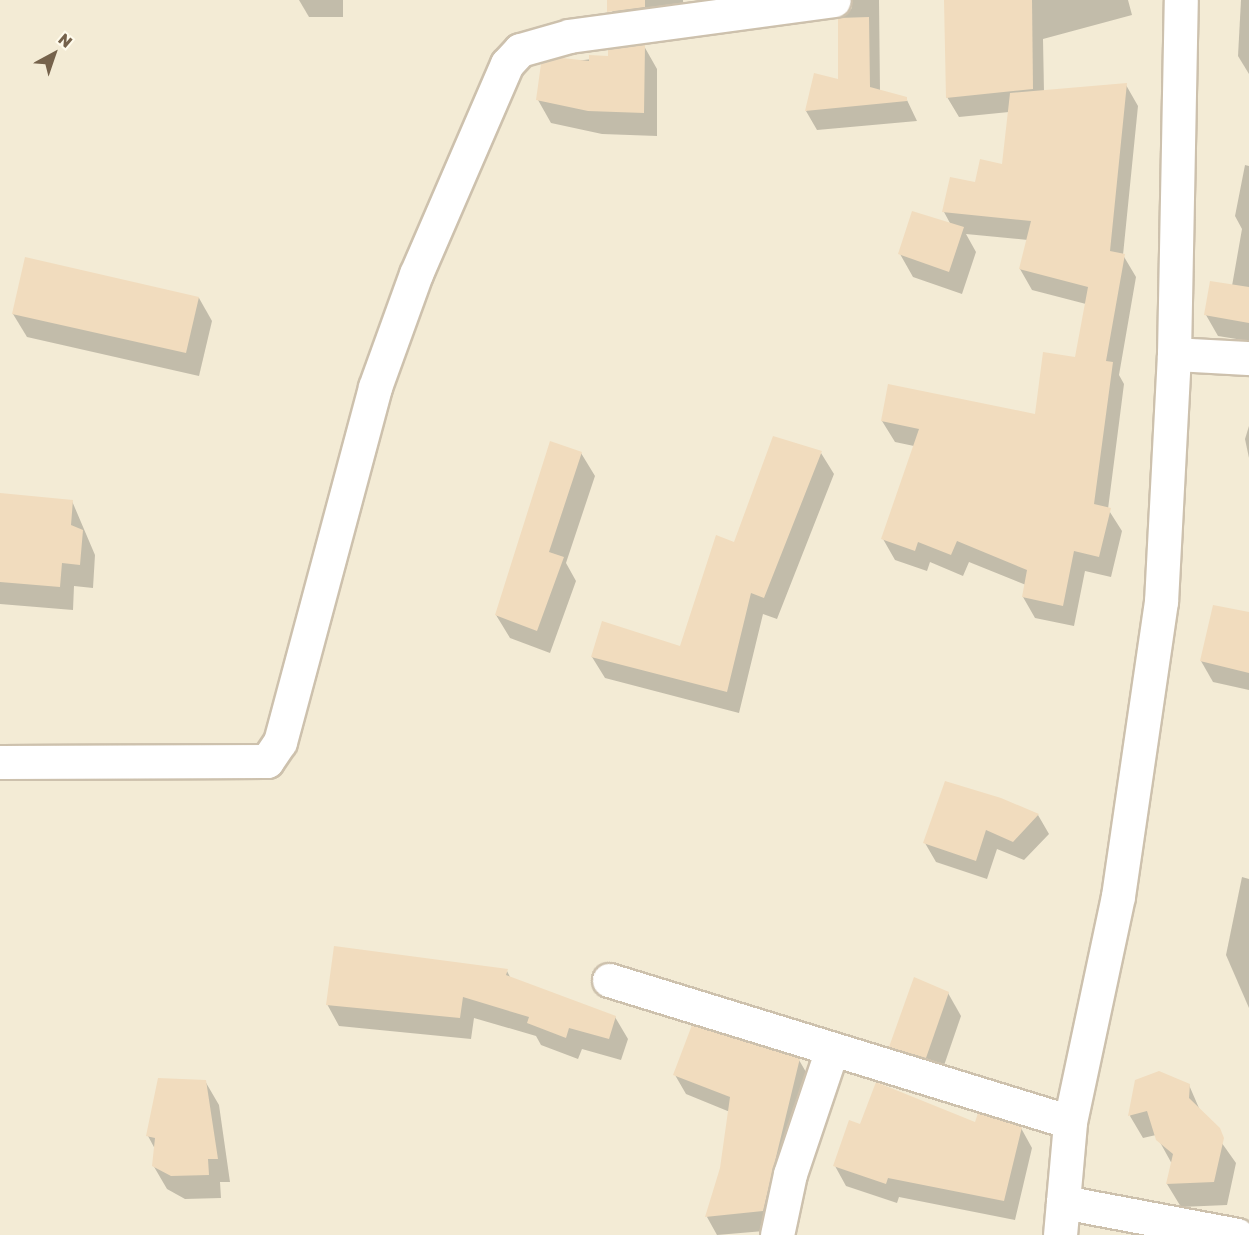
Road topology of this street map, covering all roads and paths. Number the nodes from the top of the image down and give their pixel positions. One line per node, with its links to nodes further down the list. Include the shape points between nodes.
1 (834, 0): 5 (street, via 569,36 520,50 507,64 416,274 375,387 280,742 267,761)
2 (1181, 0): 3 (street)
3 (1174, 354): 4 (street); 8 (street, via 1161,602 1118,896)
4 (1249, 358)
5 (0, 762)
6 (609, 980): 7 (street)
7 (832, 1049): 8 (street); 10 (street, via 790,1174)
8 (1070, 1122): 9 (street)
9 (1063, 1202): 11 (street); 12 (street)
10 (777, 1235)
11 (1060, 1235)
12 (1237, 1235)

